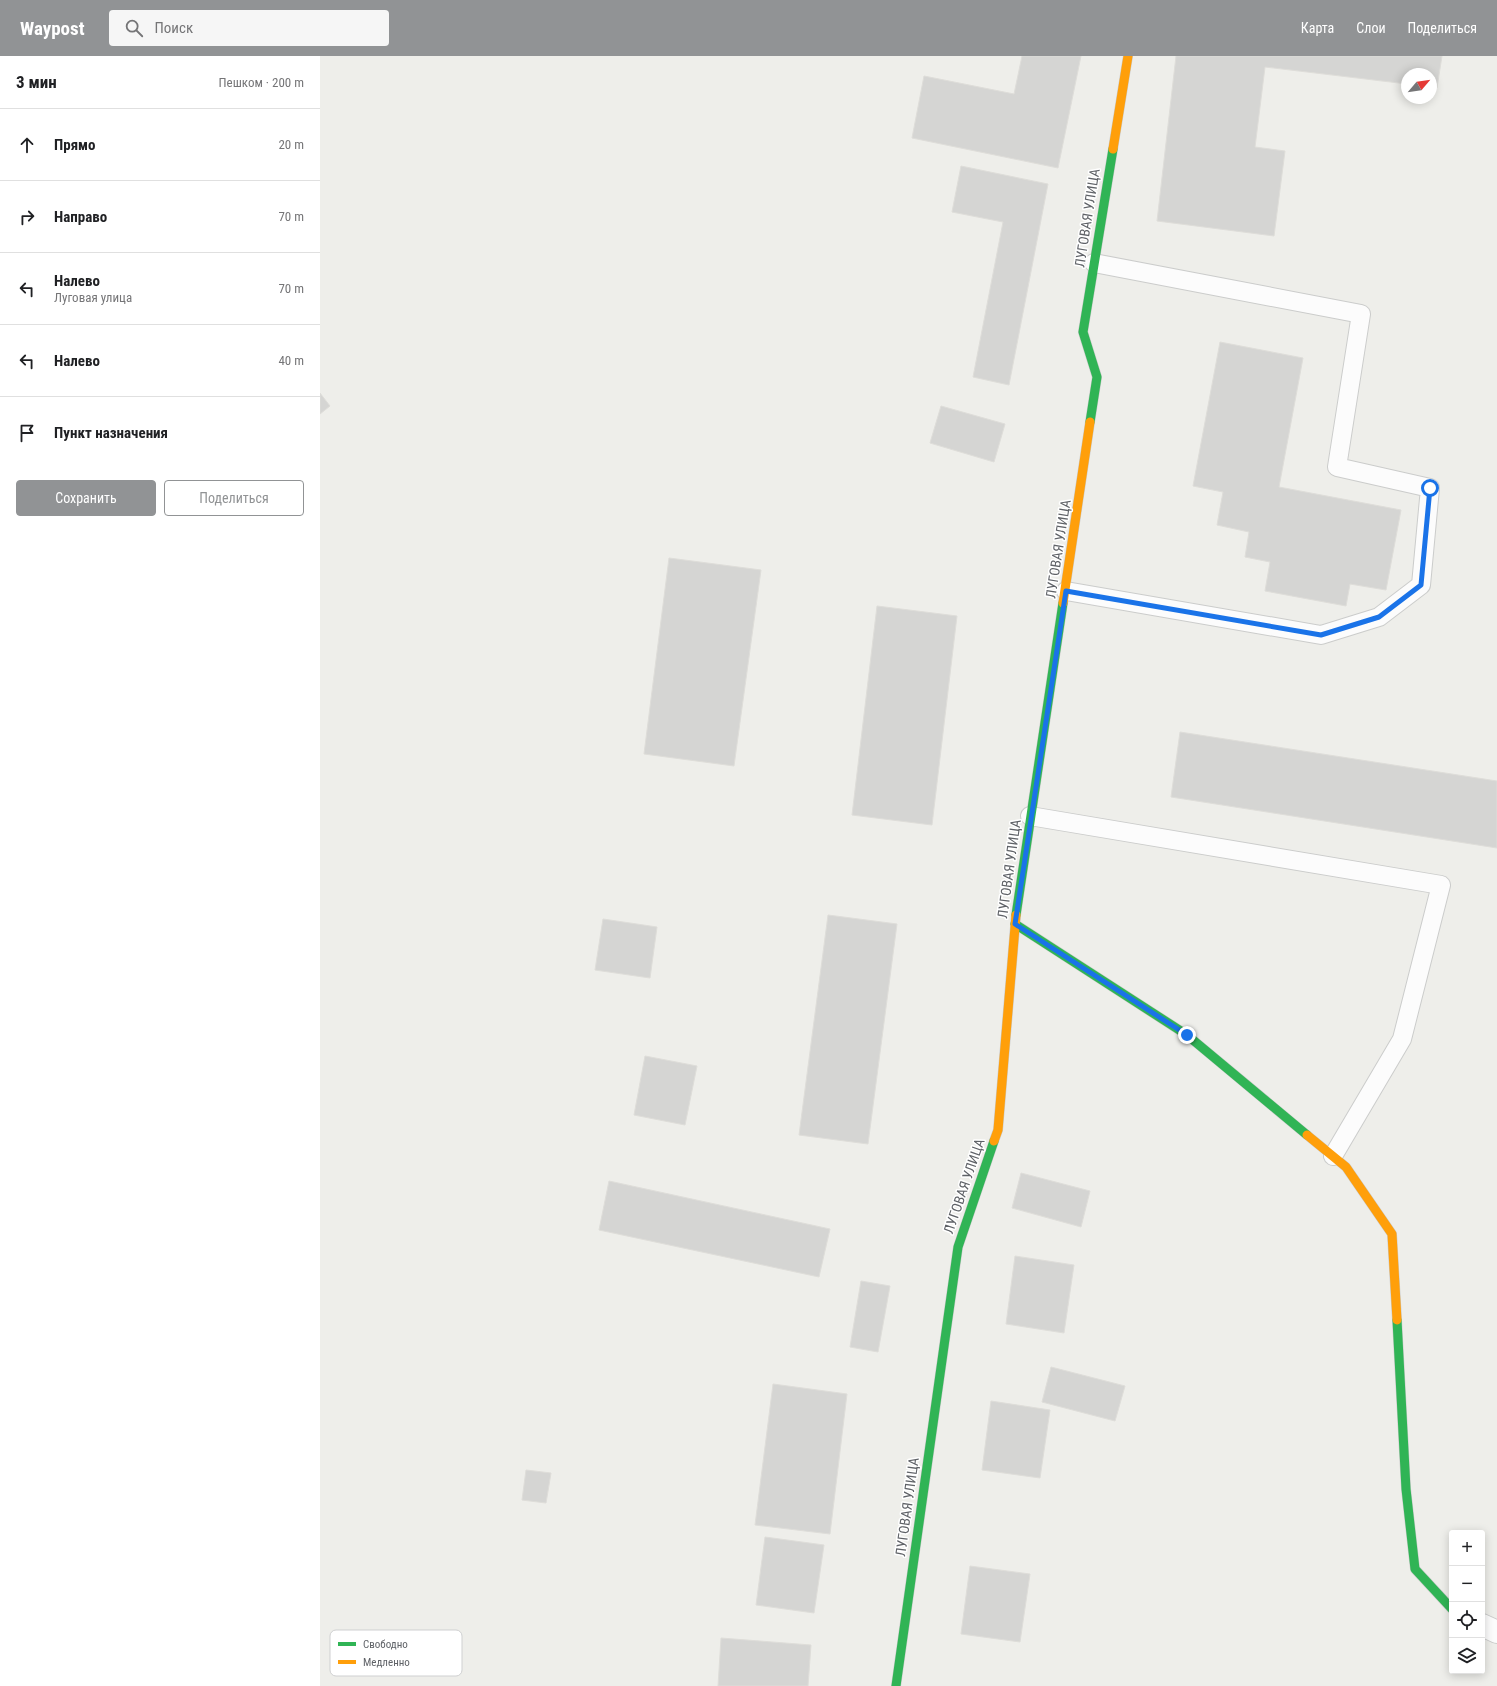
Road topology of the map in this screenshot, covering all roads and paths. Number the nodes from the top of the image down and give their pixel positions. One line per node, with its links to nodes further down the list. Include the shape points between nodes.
1 (1128, 56): 2 (street, ЛУГОВАЯ УЛИЦА)
2 (1094, 263): 3 (street, ЛУГОВАЯ УЛИЦА, via 1083,332 1097,377); 3 (lane, via 1361,314 1337,467 1430,488 1421,585 1379,617 1321,635)
3 (1066, 591): 4 (street, ЛУГОВАЯ УЛИЦА)
4 (1030, 816): 5 (street, ЛУГОВАЯ УЛИЦА); 6 (lane, via 1441,885 1402,1039)
5 (1015, 924): 6 (street, via 1187,1035); 10 (street, ЛУГОВАЯ УЛИЦА, via 998,1130 958,1247)
6 (1333, 1156): 7 (street, via 1346,1167 1392,1234 1406,1489 1414,1569)
7 (1449, 1605)
8 (1485, 1626): 9 (street)
9 (1497, 1632)
10 (896, 1686)

